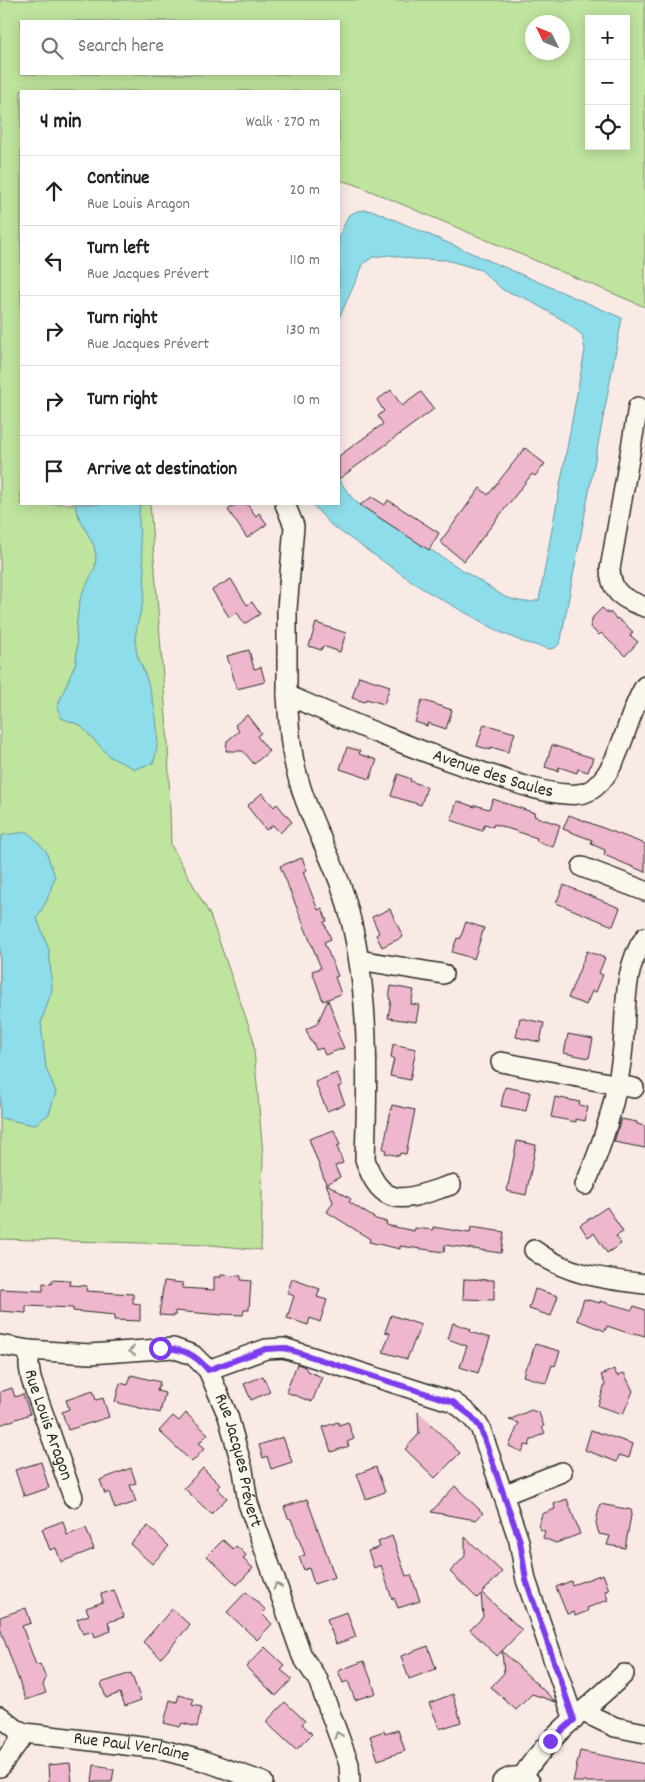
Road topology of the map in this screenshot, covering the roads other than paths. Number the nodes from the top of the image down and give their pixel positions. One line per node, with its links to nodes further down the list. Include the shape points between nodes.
1 (638, 407): 3 (street, via 610,580 618,593)
2 (285, 505): 5 (street, via 294,526 287,609)
3 (645, 607)
4 (645, 686): 5 (street, Avenue des Saules, via 606,776 594,788 581,794 523,785 434,756)
5 (287, 695): 9 (street, via 292,755 299,783 344,897)
6 (582, 866): 7 (street)
7 (645, 891)
8 (645, 937): 12 (street, via 630,973 622,1056)
9 (359, 960): 10 (street); 13 (street, via 367,1060 365,1159 370,1173 386,1193 396,1198 405,1199)
10 (443, 974)
11 (501, 1062): 12 (street)
12 (626, 1087): 14 (street)
13 (451, 1185)
14 (585, 1185)
15 (534, 1250): 16 (street, via 547,1260 580,1274)
16 (645, 1284)
17 (0, 1345): 18 (street, Rue Louis Aragon)
18 (29, 1350): 19 (street, Rue Louis Aragon, one-way to 18, via 193,1355 173,1348 90,1354); 22 (street, Rue Louis Aragon, via 31,1379)
19 (208, 1370): 21 (street, via 266,1349 284,1348 453,1402 480,1427); 31 (street, Rue Jacques Prévert, one-way to 19, via 349,1764 318,1680 302,1656 248,1503 243,1470 228,1416)
20 (562, 1472): 21 (street)
21 (503, 1494): 25 (street, via 520,1541 526,1580)
22 (73, 1497)
23 (624, 1674): 25 (street)
24 (0, 1716): 26 (street, Rue Paul Verlaine)
25 (578, 1716): 27 (street); 29 (street, via 540,1751)
26 (25, 1733): 28 (street); 30 (street, Rue Paul Verlaine, via 158,1749 204,1760)
27 (645, 1733)
28 (0, 1767)
29 (526, 1780): 32 (street, via 511,1776)
30 (263, 1782)
31 (350, 1782)
32 (502, 1782)

